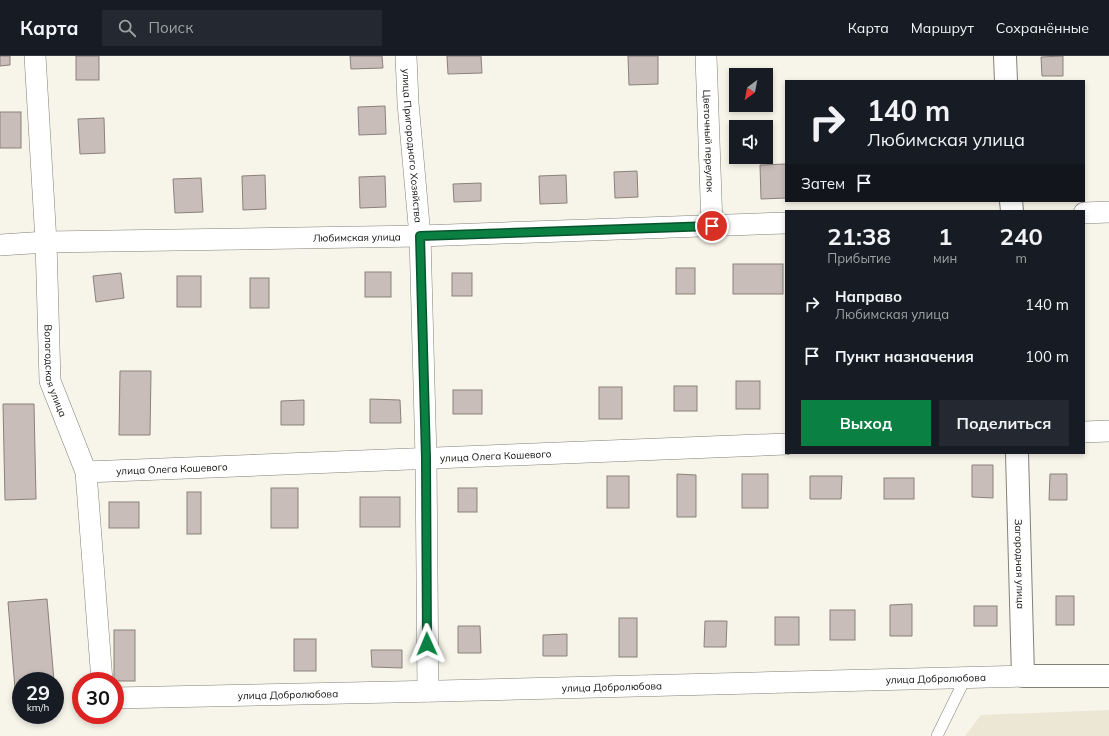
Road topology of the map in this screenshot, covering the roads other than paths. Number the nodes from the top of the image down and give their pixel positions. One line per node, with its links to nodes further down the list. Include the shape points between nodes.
1 (35, 56): 11 (street, Вологодская улица)
2 (406, 56): 10 (street, улица Пригородного Хозяйства)
3 (706, 56): 9 (street, Цветочный переулок)
4 (1005, 56): 5 (street)
5 (1006, 80)
6 (1109, 212): 7 (street)
7 (1085, 213)
8 (785, 223): 9 (street, Любимская улица)
9 (712, 226): 10 (street, Любимская улица)
10 (420, 236): 11 (street, Любимская улица); 17 (street, улица Пригородного Хозяйства)
11 (46, 242): 12 (street, Любимская улица); 18 (street, Вологодская улица, via 50,381)
12 (0, 245)
13 (1109, 431): 14 (street)
14 (1085, 432)
15 (785, 444): 17 (street, улица Олега Кошевого)
16 (1018, 454): 20 (street, Загородная улица)
17 (426, 458): 18 (street, улица Олега Кошевого); 23 (street, улица Пригородного Хозяйства)
18 (86, 472): 19 (street, Вологодская улица)
19 (101, 672)
20 (1023, 676): 21 (street, улица Добролюбова); 22 (street, улица Добролюбова)
21 (1109, 676)
22 (966, 677): 23 (street, улица Добролюбова); 25 (lane)
23 (428, 691): 24 (street, улица Добролюбова)
24 (124, 698)
25 (937, 736)

